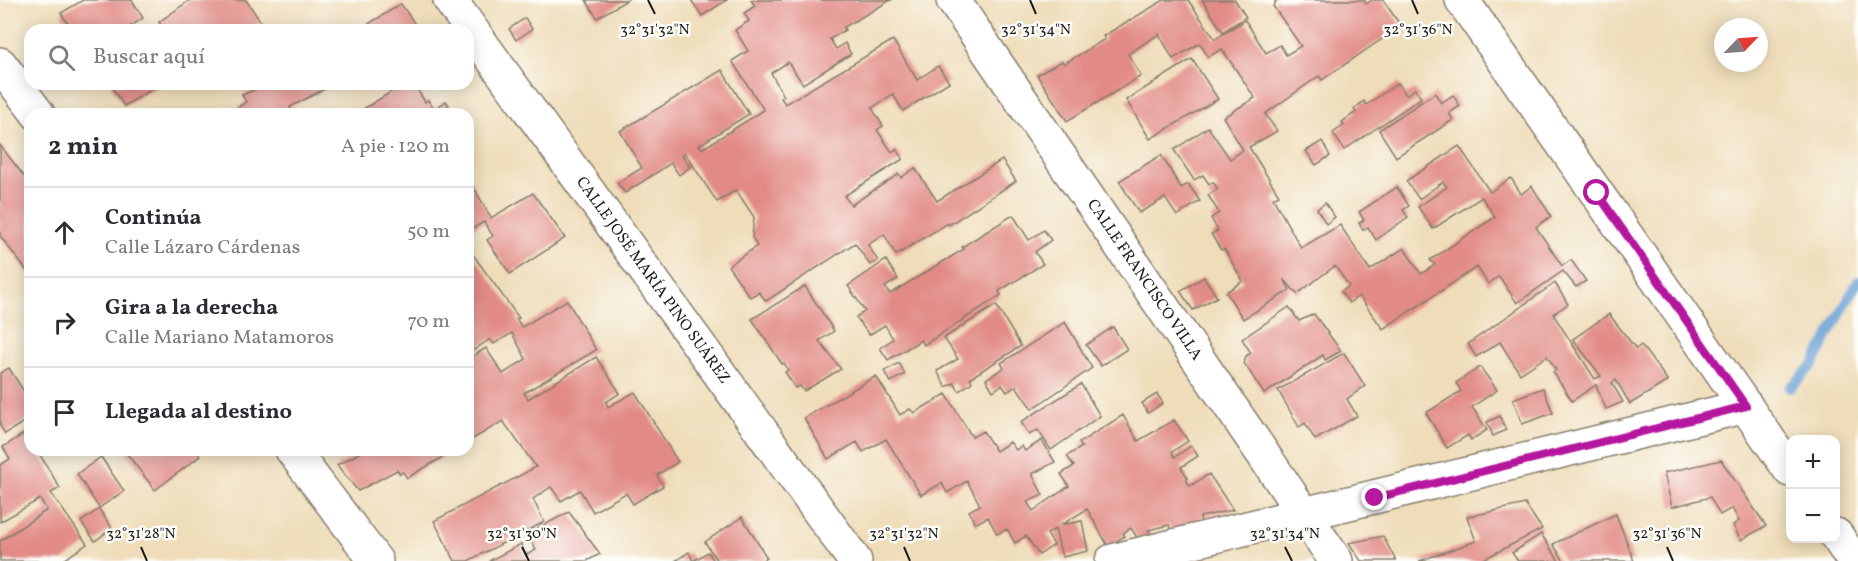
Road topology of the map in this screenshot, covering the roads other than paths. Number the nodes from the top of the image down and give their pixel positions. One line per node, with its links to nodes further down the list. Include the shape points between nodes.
1 (450, 0): 4 (street, CALLE JOSÉ MARÍA PINO SUÁREZ)
2 (953, 0): 11 (street, CALLE FRANCISCO VILLA)
3 (1462, 0): 8 (street)
4 (467, 24)
5 (474, 33): 14 (street, CALLE JOSÉ MARÍA PINO SUÁREZ)
6 (0, 64): 7 (street)
7 (33, 108)
8 (1746, 406): 10 (street); 11 (street)
9 (297, 456): 13 (street)
10 (1786, 463)
11 (1305, 516): 15 (street); 16 (street, CALLE FRANCISCO VILLA)
12 (1840, 541): 17 (street)
13 (376, 561)
14 (855, 561)
15 (1112, 561)
16 (1336, 561)
17 (1854, 561)

